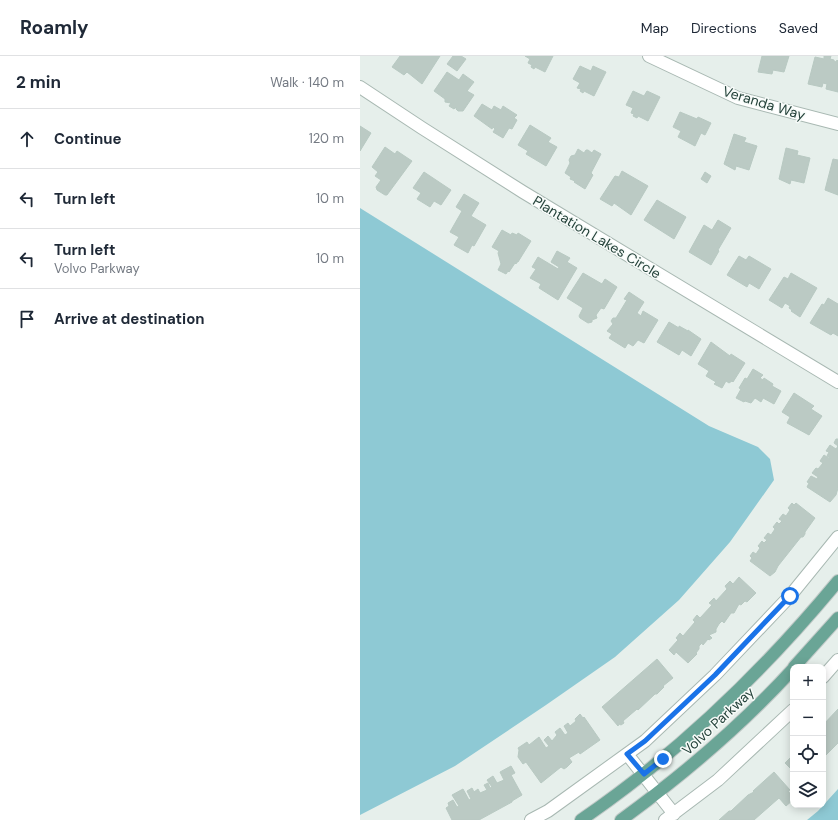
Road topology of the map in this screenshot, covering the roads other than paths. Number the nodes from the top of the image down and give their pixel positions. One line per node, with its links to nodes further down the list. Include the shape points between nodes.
1 (649, 56): 3 (street, Veranda Way, via 738,98)
2 (360, 87): 4 (street, Plantation Lakes Circle, via 523,192)
3 (838, 124)
4 (838, 382)
5 (838, 537): 13 (street, via 790,596 715,675 645,741)
6 (838, 581): 14 (main road, Volvo Parkway, via 803,623 743,686 708,720)
7 (838, 618): 9 (main road, Volvo Parkway)
8 (838, 660): 11 (street)
9 (798, 664)
10 (790, 672): 15 (main road, Volvo Parkway, via 716,744)
11 (826, 674)
12 (790, 713): 16 (street, via 718,780)
13 (627, 754): 14 (street); 17 (street)
14 (644, 774): 15 (street); 18 (main road, Volvo Parkway)
15 (658, 793): 16 (street); 19 (main road, Volvo Parkway)
16 (670, 817)
17 (531, 820)
18 (581, 820)
19 (621, 820)

